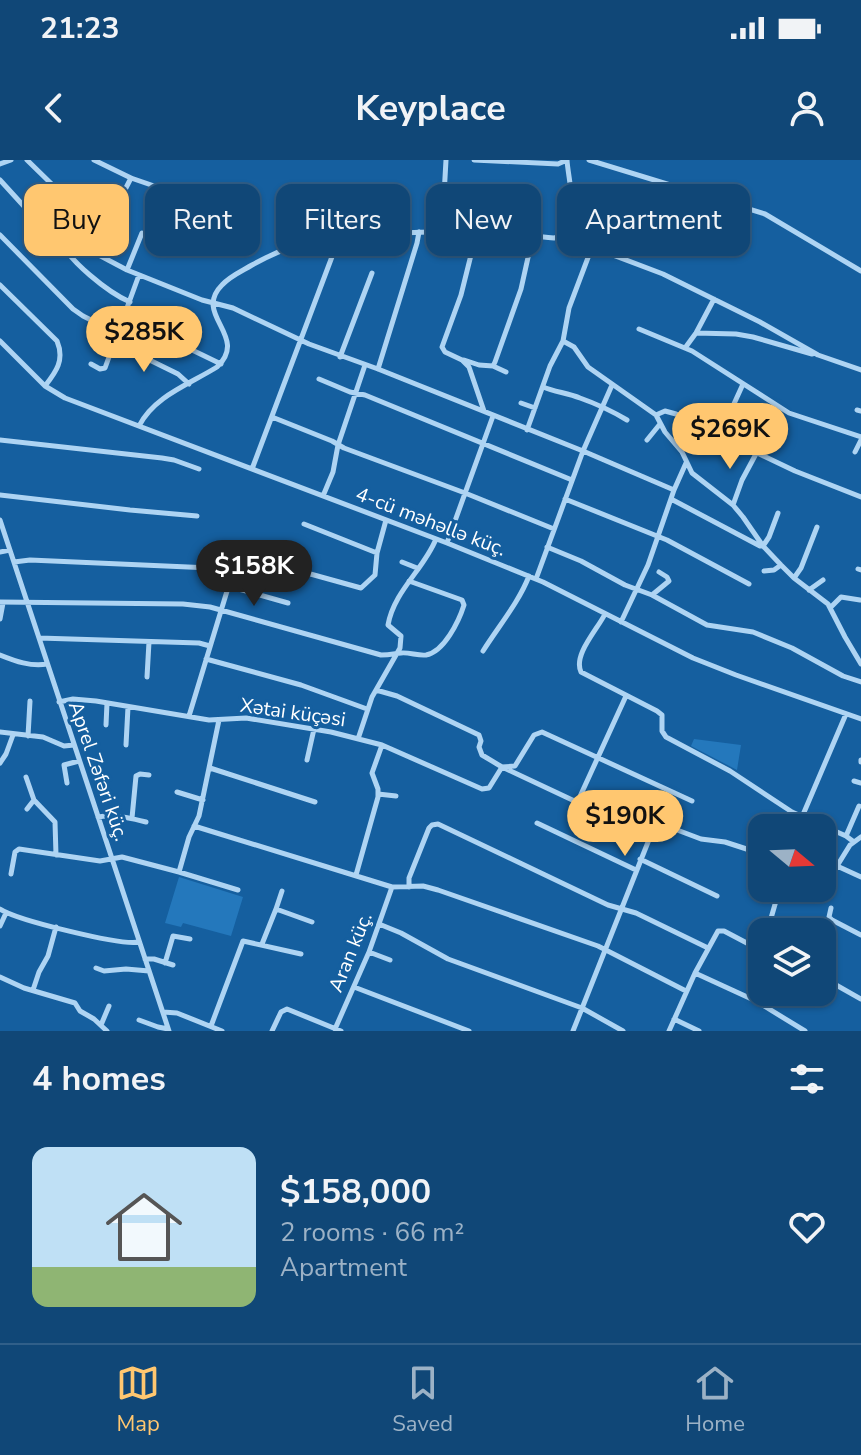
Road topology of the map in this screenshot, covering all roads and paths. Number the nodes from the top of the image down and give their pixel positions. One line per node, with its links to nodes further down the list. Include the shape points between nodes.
1 (11, 160): 8 (street)
2 (27, 160): 11 (street)
3 (94, 160): 9 (street)
4 (446, 160): 14 (street)
5 (474, 160): 6 (street)
6 (567, 160): 15 (street)
7 (589, 160): 31 (street, via 765,214)
8 (0, 164)
9 (131, 178): 12 (street); 13 (street)
10 (0, 180): 16 (street)
11 (52, 184)
12 (128, 184)
13 (148, 184)
14 (445, 184)
15 (569, 184)
16 (24, 206)
17 (410, 232): 18 (street)
18 (419, 232): 19 (street); 55 (street)
19 (426, 232)
20 (142, 233): 30 (street)
21 (0, 235): 41 (street, via 73,309)
22 (276, 253): 37 (street, via 233,276)
23 (71, 256): 36 (street)
24 (100, 256): 30 (street)
25 (332, 256): 42 (street)
26 (471, 256): 49 (street, via 442,344 445,352)
27 (528, 256): 54 (street)
28 (589, 256): 44 (street)
29 (616, 256): 35 (street)
30 (127, 270): 33 (street)
31 (861, 271)
32 (372, 273): 48 (street)
33 (139, 275): 36 (street); 37 (street)
34 (0, 285): 63 (street, via 60,347 59,365)
35 (714, 299): 40 (street); 47 (street)
36 (130, 302): 41 (street)
37 (213, 303): 42 (street); 51 (street, via 228,343)
38 (639, 329): 46 (street)
39 (157, 333): 51 (street)
40 (696, 333): 46 (street); 47 (street, via 753,337)
41 (119, 334): 45 (street)
42 (301, 340): 48 (street); 72 (street)
43 (0, 341): 63 (street, 4-cü məhəllə küç.)
44 (563, 341): 62 (street); 64 (street)
45 (115, 343): 50 (street, via 105,368); 60 (street)
46 (685, 348): 61 (street)
47 (818, 355): 56 (street)
48 (340, 357): 52 (street)
49 (462, 360): 53 (street); 58 (street)
50 (91, 364)
51 (221, 364): 60 (street)
52 (365, 365): 55 (street); 65 (street)
53 (483, 366): 54 (street); 58 (street)
54 (493, 366): 57 (street)
55 (378, 369): 69 (street)
56 (861, 370)
57 (506, 372)
58 (473, 376): 69 (street)
59 (319, 379): 65 (street)
60 (189, 384): 75 (street, via 158,402)
61 (743, 384): 76 (street, via 728,417); 78 (street, via 789,413)
62 (612, 385): 67 (street); 70 (street)
63 (45, 386): 75 (street, 4-cü məhəllə küç.)
64 (543, 387): 67 (street); 68 (street)
65 (354, 393): 81 (street); 82 (street)
66 (521, 403): 68 (street)
67 (601, 407): 73 (street); 83 (street)
68 (535, 408): 77 (street)
69 (484, 412): 71 (street)
70 (656, 415): 74 (street); 76 (street, via 669,411)
71 (493, 416): 77 (street); 81 (street)
72 (272, 417): 82 (street); 88 (street)
73 (627, 420)
74 (660, 424): 80 (street); 86 (street)
75 (139, 426): 88 (street, 4-cü məhəllə küç.)
76 (700, 426): 84 (street)
77 (527, 430): 83 (street)
78 (861, 439): 85 (street)
79 (0, 440): 87 (street, via 162,458)
80 (647, 440)
81 (483, 443): 89 (street); 91 (street)
82 (338, 445): 91 (street); 93 (street)
83 (583, 451): 89 (street); 90 (street)
84 (757, 452): 94 (street); 97 (street)
85 (855, 452)
86 (686, 463): 90 (street); 97 (street, via 697,479)
87 (199, 469)
88 (252, 469): 93 (street, 4-cü məhəllə küç.)
89 (572, 480): 95 (street)
90 (674, 490): 96 (street)
91 (465, 493): 104 (street); 107 (street)
92 (0, 495): 99 (street)
93 (323, 496): 101 (street, 4-cü məhəllə küç.)
94 (861, 497)
95 (565, 499): 104 (street); 105 (street)
96 (671, 499): 105 (street); 108 (street)
97 (733, 505): 108 (street)
98 (778, 513): 108 (street)
99 (197, 516)
100 (0, 520): 110 (street, Aprel Zəfəri küç.)
101 (386, 520): 106 (street, 4-cü məhəllə küç.); 112 (street)
102 (304, 524): 112 (street)
103 (817, 527): 121 (street)
104 (554, 529): 109 (street)
105 (659, 537): 124 (street); 126 (street)
106 (436, 539): 107 (street, 4-cü məhəllə küç.); 116 (street)
107 (447, 543): 120 (street, 4-cü məhəllə küç.)
108 (763, 546): 115 (street)
109 (547, 547): 120 (street); 126 (street)
110 (10, 550): 111 (street); 113 (street, Aprel Zəfəri küç.)
111 (0, 552)
112 (377, 553): 117 (street, via 375,575 361,588 240,555)
113 (14, 562): 117 (street); 130 (street, Aprel Zəfəri küç.)
114 (402, 562): 116 (street)
115 (781, 565): 118 (street); 121 (street)
116 (417, 568): 123 (street)
117 (233, 569): 125 (street)
118 (764, 571)
119 (659, 572): 128 (street, via 669,581)
120 (532, 577): 135 (street, 4-cü məhəllə küç.); 141 (street)
121 (794, 578): 127 (street)
122 (823, 580): 127 (street)
123 (409, 581): 142 (street, via 388,622 401,636); 142 (street, via 464,605 439,650)
124 (749, 584)
125 (228, 586): 132 (street); 134 (street)
126 (637, 590): 128 (street); 137 (street)
127 (809, 590): 133 (street)
128 (652, 595): 148 (street, via 707,625 753,632)
129 (860, 600): 133 (street, via 841,597)
130 (27, 601): 131 (street); 134 (street, via 183,604); 138 (street, Aprel Zəfəri küç.)
131 (2, 602): 136 (street)
132 (288, 603)
133 (831, 607): 146 (street)
134 (221, 610): 140 (street); 142 (street, via 381,655)
135 (605, 614): 137 (street, 4-cü məhəllə küç.); 150 (street, via 580,654 579,670)
136 (0, 619)
137 (621, 622): 156 (street, 4-cü məhəllə küç., via 693,658)
138 (39, 638): 139 (street); 145 (street, Aprel Zəfəri küç.)
139 (149, 642): 140 (street); 147 (street)
140 (210, 646): 144 (street)
141 (483, 651)
142 (397, 654): 149 (street)
143 (0, 655): 145 (street)
144 (206, 659): 155 (street); 157 (street)
145 (47, 664): 152 (street, Aprel Zəfəri küç.)
146 (861, 664)
147 (147, 677)
148 (861, 682)
149 (376, 690): 155 (street); 173 (street, via 479,735 482,755)
150 (626, 696): 169 (street); 190 (street, via 662,715 666,737)
151 (30, 701): 164 (street)
152 (59, 702): 153 (street, Xətai küçəsi); 166 (street, Aprel Zəfəri küç.)
153 (107, 703): 154 (street, Xətai küçəsi); 160 (street)
154 (128, 707): 157 (street, Xətai küçəsi); 167 (street)
155 (367, 709): 165 (street)
156 (846, 714): 158 (street, 4-cü məhəllə küç.); 191 (street)
157 (189, 716): 159 (street, Xətai küçəsi)
158 (861, 719)
159 (219, 720): 161 (street, Xətai küçəsi, via 246,718); 174 (street)
160 (106, 725)
161 (314, 729): 165 (street, Xətai küçəsi); 170 (street)
162 (0, 732): 163 (street)
163 (13, 735): 164 (street); 172 (street)
164 (28, 736): 166 (street)
165 (358, 739): 168 (street, Xətai küçəsi)
166 (74, 745): 171 (street, Aprel Zəfəri küç.)
167 (126, 745)
168 (382, 745): 173 (street, Xətai küçəsi, via 482,789 489,788); 181 (street, via 372,773)
169 (597, 759): 173 (street, Xətai küçəsi, via 542,732 534,735 515,766); 185 (street, Xətai küçəsi); 187 (street)
170 (307, 760)
171 (79, 761): 178 (street, via 64,765); 192 (street, Aprel Zəfəri küç.)
172 (0, 763)
173 (502, 767): 187 (street)
174 (210, 768): 184 (street); 186 (street)
175 (149, 775): 193 (street, via 136,776)
176 (26, 777): 183 (street)
177 (854, 781): 179 (street)
178 (67, 783)
179 (861, 783)
180 (177, 792): 184 (street)
181 (378, 794): 182 (street); 210 (street)
182 (396, 796)
183 (34, 800): 189 (street); 203 (street, via 55,822)
184 (203, 800): 196 (street)
185 (692, 801)
186 (315, 802)
187 (577, 803): 198 (street)
188 (859, 806): 199 (street)
189 (27, 809)
190 (797, 814)
191 (803, 814)
192 (98, 817): 193 (street); 204 (street, Aprel Zəfəri küç.)
193 (132, 818): 194 (street)
194 (146, 822)
195 (537, 823): 207 (street)
196 (194, 826): 208 (street); 210 (street)
197 (836, 832): 199 (street)
198 (649, 836): 202 (street, via 658,822); 205 (street)
199 (846, 836): 201 (street)
200 (861, 837): 201 (street)
201 (854, 842): 206 (street)
202 (748, 850)
203 (56, 855): 204 (street); 209 (street, via 19,849)
204 (112, 858): 208 (street); 227 (street, Aprel Zəfəri küç.)
205 (640, 859): 207 (street); 216 (street)
206 (837, 866): 211 (street)
207 (636, 870): 219 (street)
208 (179, 872): 214 (street)
209 (11, 874)
210 (356, 875): 212 (street)
211 (861, 877)
212 (392, 887): 213 (street); 222 (street, Aran küç.)
213 (409, 887): 219 (street, via 434,823); 231 (street, via 438,890)
214 (238, 890)
215 (282, 891): 218 (street)
216 (717, 896)
217 (831, 908): 225 (street, via 832,920)
218 (276, 909): 221 (street); 229 (street)
219 (621, 909): 230 (street); 231 (street)
220 (3, 911): 223 (street); 224 (street)
221 (312, 922)
222 (379, 924): 232 (street, Aran küç.); 248 (street, via 448,959)
223 (0, 926)
224 (56, 927): 227 (street); 244 (street)
225 (861, 935)
226 (190, 939): 236 (street, via 173,936)
227 (139, 942): 234 (street, Aprel Zəfəri küç.)
228 (748, 943): 230 (street, via 721,930)
229 (262, 944): 233 (street); 253 (street, via 240,943)
230 (708, 948): 240 (street)
231 (605, 949): 245 (street); 248 (street)
232 (369, 952): 235 (street); 243 (street, Aran küç.)
233 (301, 954)
234 (145, 959): 236 (street); 239 (street, Aprel Zəfəri küç.)
235 (390, 960)
236 (165, 963): 237 (street)
237 (173, 965)
238 (96, 968): 239 (street)
239 (149, 971): 249 (street, Aprel Zəfəri küç.)
240 (695, 973): 245 (street); 265 (street)
241 (0, 977): 244 (street)
242 (836, 985): 246 (street)
243 (354, 987): 255 (street, Aran küç.); 260 (street)
244 (33, 990): 252 (street, via 75,1003)
245 (686, 991): 250 (street)
246 (861, 999)
247 (109, 1006): 252 (street)
248 (582, 1008): 261 (street); 262 (street)
249 (163, 1012): 253 (street); 254 (street, Aprel Zəfəri küç.)
250 (674, 1019): 263 (street); 264 (street)
251 (139, 1020): 254 (street)
252 (100, 1024): 256 (street); 257 (street)
253 (211, 1026): 258 (street)
254 (169, 1030)
255 (338, 1030): 259 (street, via 287,1009)
256 (95, 1031)
257 (107, 1031)
258 (222, 1031)
259 (272, 1031)
260 (469, 1031)
261 (573, 1031)
262 (623, 1031)
263 (669, 1031)
264 (699, 1031)
265 (805, 1031)

